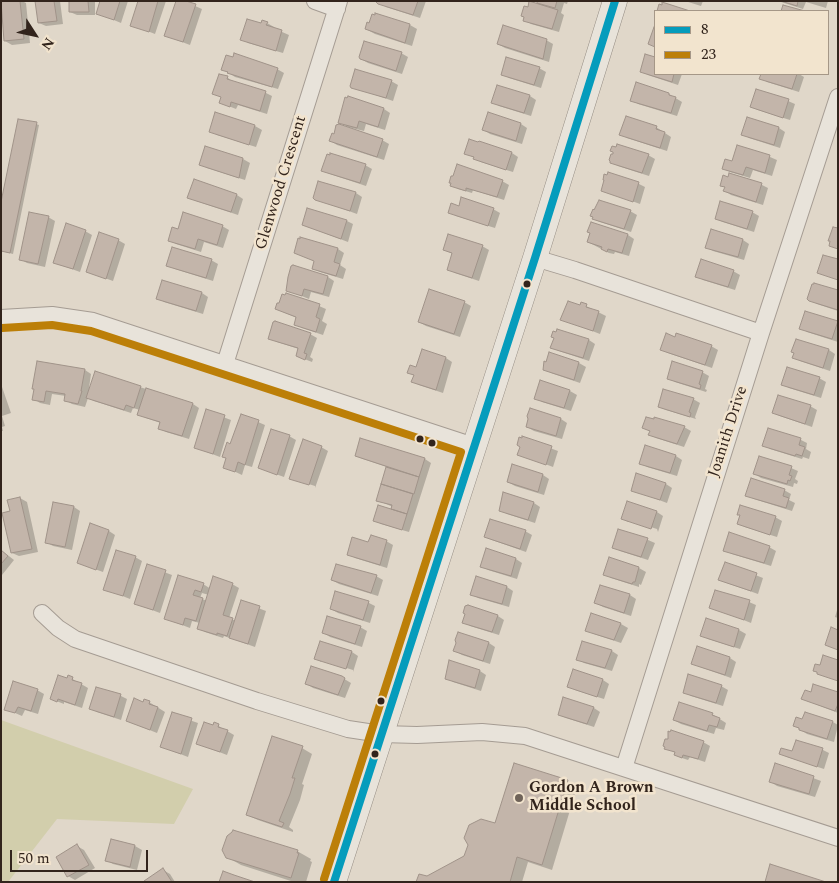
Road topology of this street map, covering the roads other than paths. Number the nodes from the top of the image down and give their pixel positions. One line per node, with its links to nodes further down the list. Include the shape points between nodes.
1 (315, 1): 3 (street)
2 (615, 1): 5 (main road)
3 (338, 5): 8 (street, Glenwood Crescent)
4 (838, 97): 7 (street, Joanith Drive)
5 (535, 258): 7 (street); 9 (main road)
6 (1, 318): 8 (street, via 52,315 93,321)
7 (761, 333): 12 (street, Joanith Drive)
8 (225, 364): 9 (street)
9 (474, 446): 11 (main road)
10 (42, 613): 11 (street, via 58,628 82,641 257,701 339,726)
11 (382, 734): 12 (street, via 482,732 525,736); 14 (main road)
12 (624, 768): 13 (street)
13 (838, 838)
14 (334, 882)

